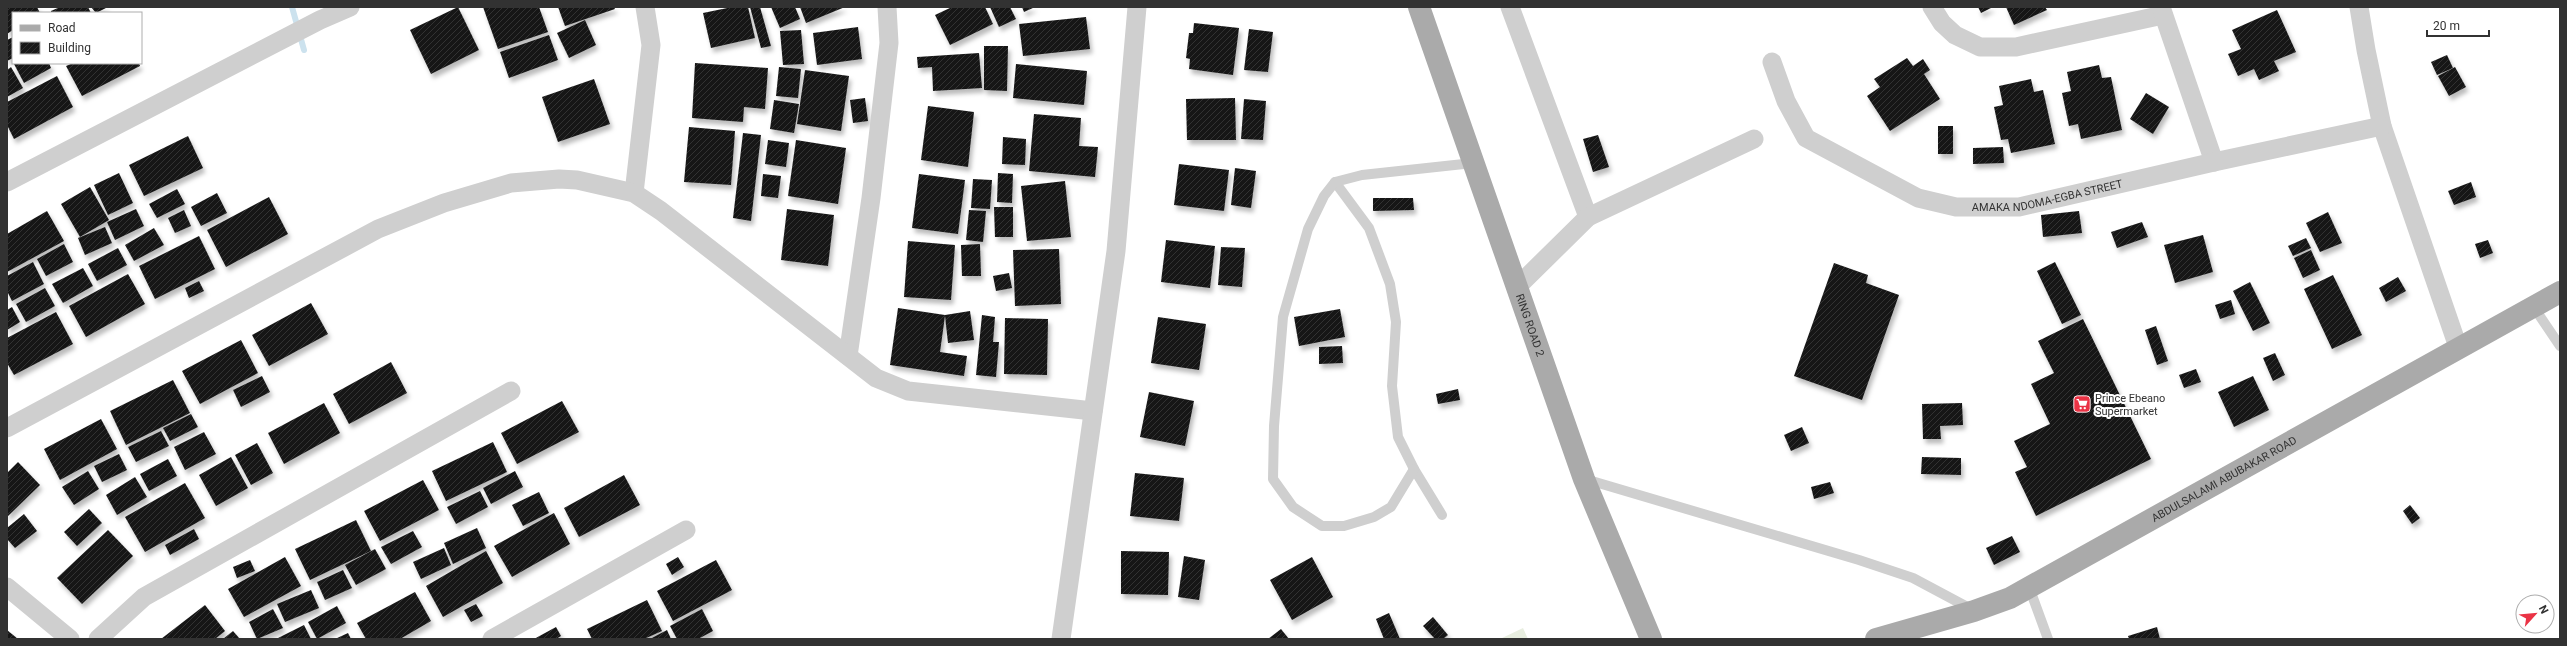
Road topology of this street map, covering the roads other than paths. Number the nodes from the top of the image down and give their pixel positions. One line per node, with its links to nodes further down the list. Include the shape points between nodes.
1 (350, 7): 15 (street, via 320,20)
2 (645, 7): 17 (street, via 651,45)
3 (887, 7): 24 (street, via 889,42 872,190)
4 (1137, 7): 26 (street, via 1116,250)
5 (1419, 7): 14 (main road, RING ROAD 2)
6 (1510, 7): 18 (street)
7 (1932, 7): 9 (street, via 1942,23 1955,35 1980,47 2016,47)
8 (2359, 7): 11 (street)
9 (2162, 11): 13 (street)
10 (1772, 62): 13 (street, AMAKA NDOMA-EGBA STREET, via 1786,101 1806,138 1918,198 1956,207 2019,207)
11 (2382, 126): 13 (street, AMAKA NDOMA-EGBA STREET); 23 (street)
12 (1754, 140): 18 (street)
13 (2214, 162)
14 (1473, 163): 16 (lane, via 1362,175); 19 (main road, RING ROAD 2)
15 (7, 182)
16 (1335, 182): 28 (lane, via 1368,228 1390,284 1396,322 1392,386 1398,437); 28 (lane, via 1324,196 1308,230 1283,317 1274,426 1273,479 1293,507 1322,526 1344,526 1374,517 1391,507)
17 (634, 193): 24 (street, via 661,211); 27 (street, via 577,180 559,179 511,183 444,203 378,229)
18 (1588, 217): 19 (street)
19 (1518, 286): 29 (main road, RING ROAD 2)
20 (2560, 292): 21 (main road, ABDULSALAMI ABUBAKAR ROAD)
21 (2533, 306): 22 (lane); 23 (main road, ABDULSALAMI ABUBAKAR ROAD)
22 (2560, 346)
23 (2458, 347): 32 (main road, ABDULSALAMI ABUBAKAR ROAD)
24 (848, 356): 26 (street, via 876,378 908,391)
25 (511, 391): 36 (street, via 144,597)
26 (1093, 411): 38 (street)
27 (7, 428)
28 (1414, 469): 30 (lane)
29 (1584, 479): 34 (lane, via 1913,578); 39 (main road, RING ROAD 2)
30 (1442, 515)
31 (686, 530): 37 (street)
32 (2029, 587): 34 (main road, ABDULSALAMI ABUBAKAR ROAD, via 2010,598); 41 (lane)
33 (7, 588): 35 (street)
34 (1974, 611): 40 (main road, ABDULSALAMI ABUBAKAR ROAD)
35 (70, 639)
36 (98, 639)
37 (492, 639)
38 (1061, 639)
39 (1652, 639)
40 (1876, 639)
41 (2048, 639)

